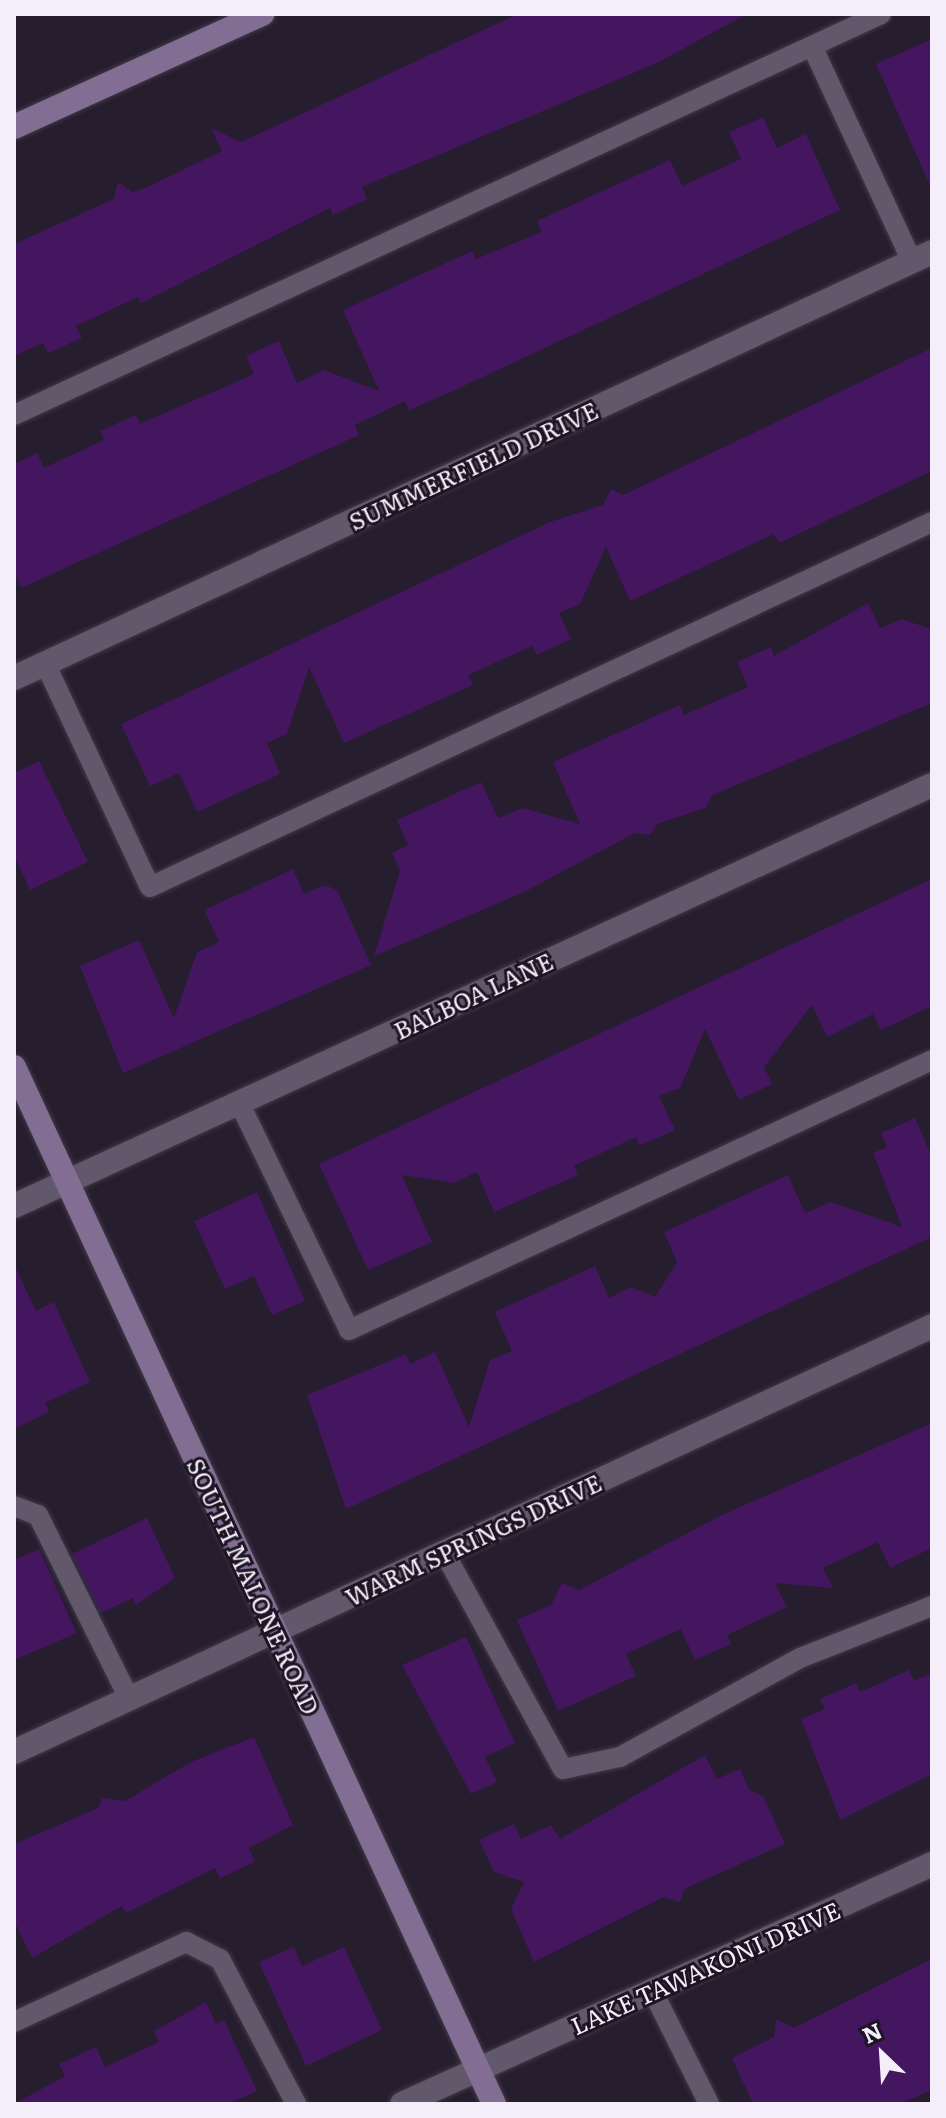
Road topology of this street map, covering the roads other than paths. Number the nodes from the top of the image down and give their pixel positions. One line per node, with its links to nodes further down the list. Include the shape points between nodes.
1 (262, 14): 4 (street)
2 (881, 14): 3 (lane)
3 (812, 46): 5 (lane); 6 (lane)
4 (14, 127)
5 (922, 256): 8 (street, SUMMERFIELD DRIVE)
6 (14, 415)
7 (932, 522): 8 (lane, via 150,887)
8 (45, 663): 9 (street, SUMMERFIELD DRIVE)
9 (14, 678)
10 (932, 785): 13 (street, BALBOA LANE)
11 (932, 1060): 13 (lane, via 349,1330)
12 (14, 1067): 14 (street, SOUTH MALONE ROAD)
13 (239, 1102): 14 (street, BALBOA LANE)
14 (67, 1181): 15 (street, BALBOA LANE); 20 (street, SOUTH MALONE ROAD)
15 (14, 1206)
16 (932, 1326): 18 (street, WARM SPRINGS DRIVE)
17 (14, 1506): 21 (lane, via 38,1515)
18 (444, 1552): 19 (lane, via 563,1769 620,1757 800,1658); 20 (street, WARM SPRINGS DRIVE)
19 (932, 1606)
20 (275, 1631): 21 (street, WARM SPRINGS DRIVE); 26 (street, SOUTH MALONE ROAD)
21 (129, 1698): 22 (street, WARM SPRINGS DRIVE)
22 (14, 1752)
23 (932, 1864): 24 (street, LAKE TAWAKONI DRIVE)
24 (652, 1990): 26 (street, LAKE TAWAKONI DRIVE); 30 (lane)
25 (14, 2022): 27 (lane, via 186,1942 220,1959)
26 (478, 2069): 28 (street, LAKE TAWAKONI DRIVE); 29 (street, SOUTH MALONE ROAD)
27 (296, 2104)
28 (402, 2104)
29 (494, 2104)
30 (709, 2104)

